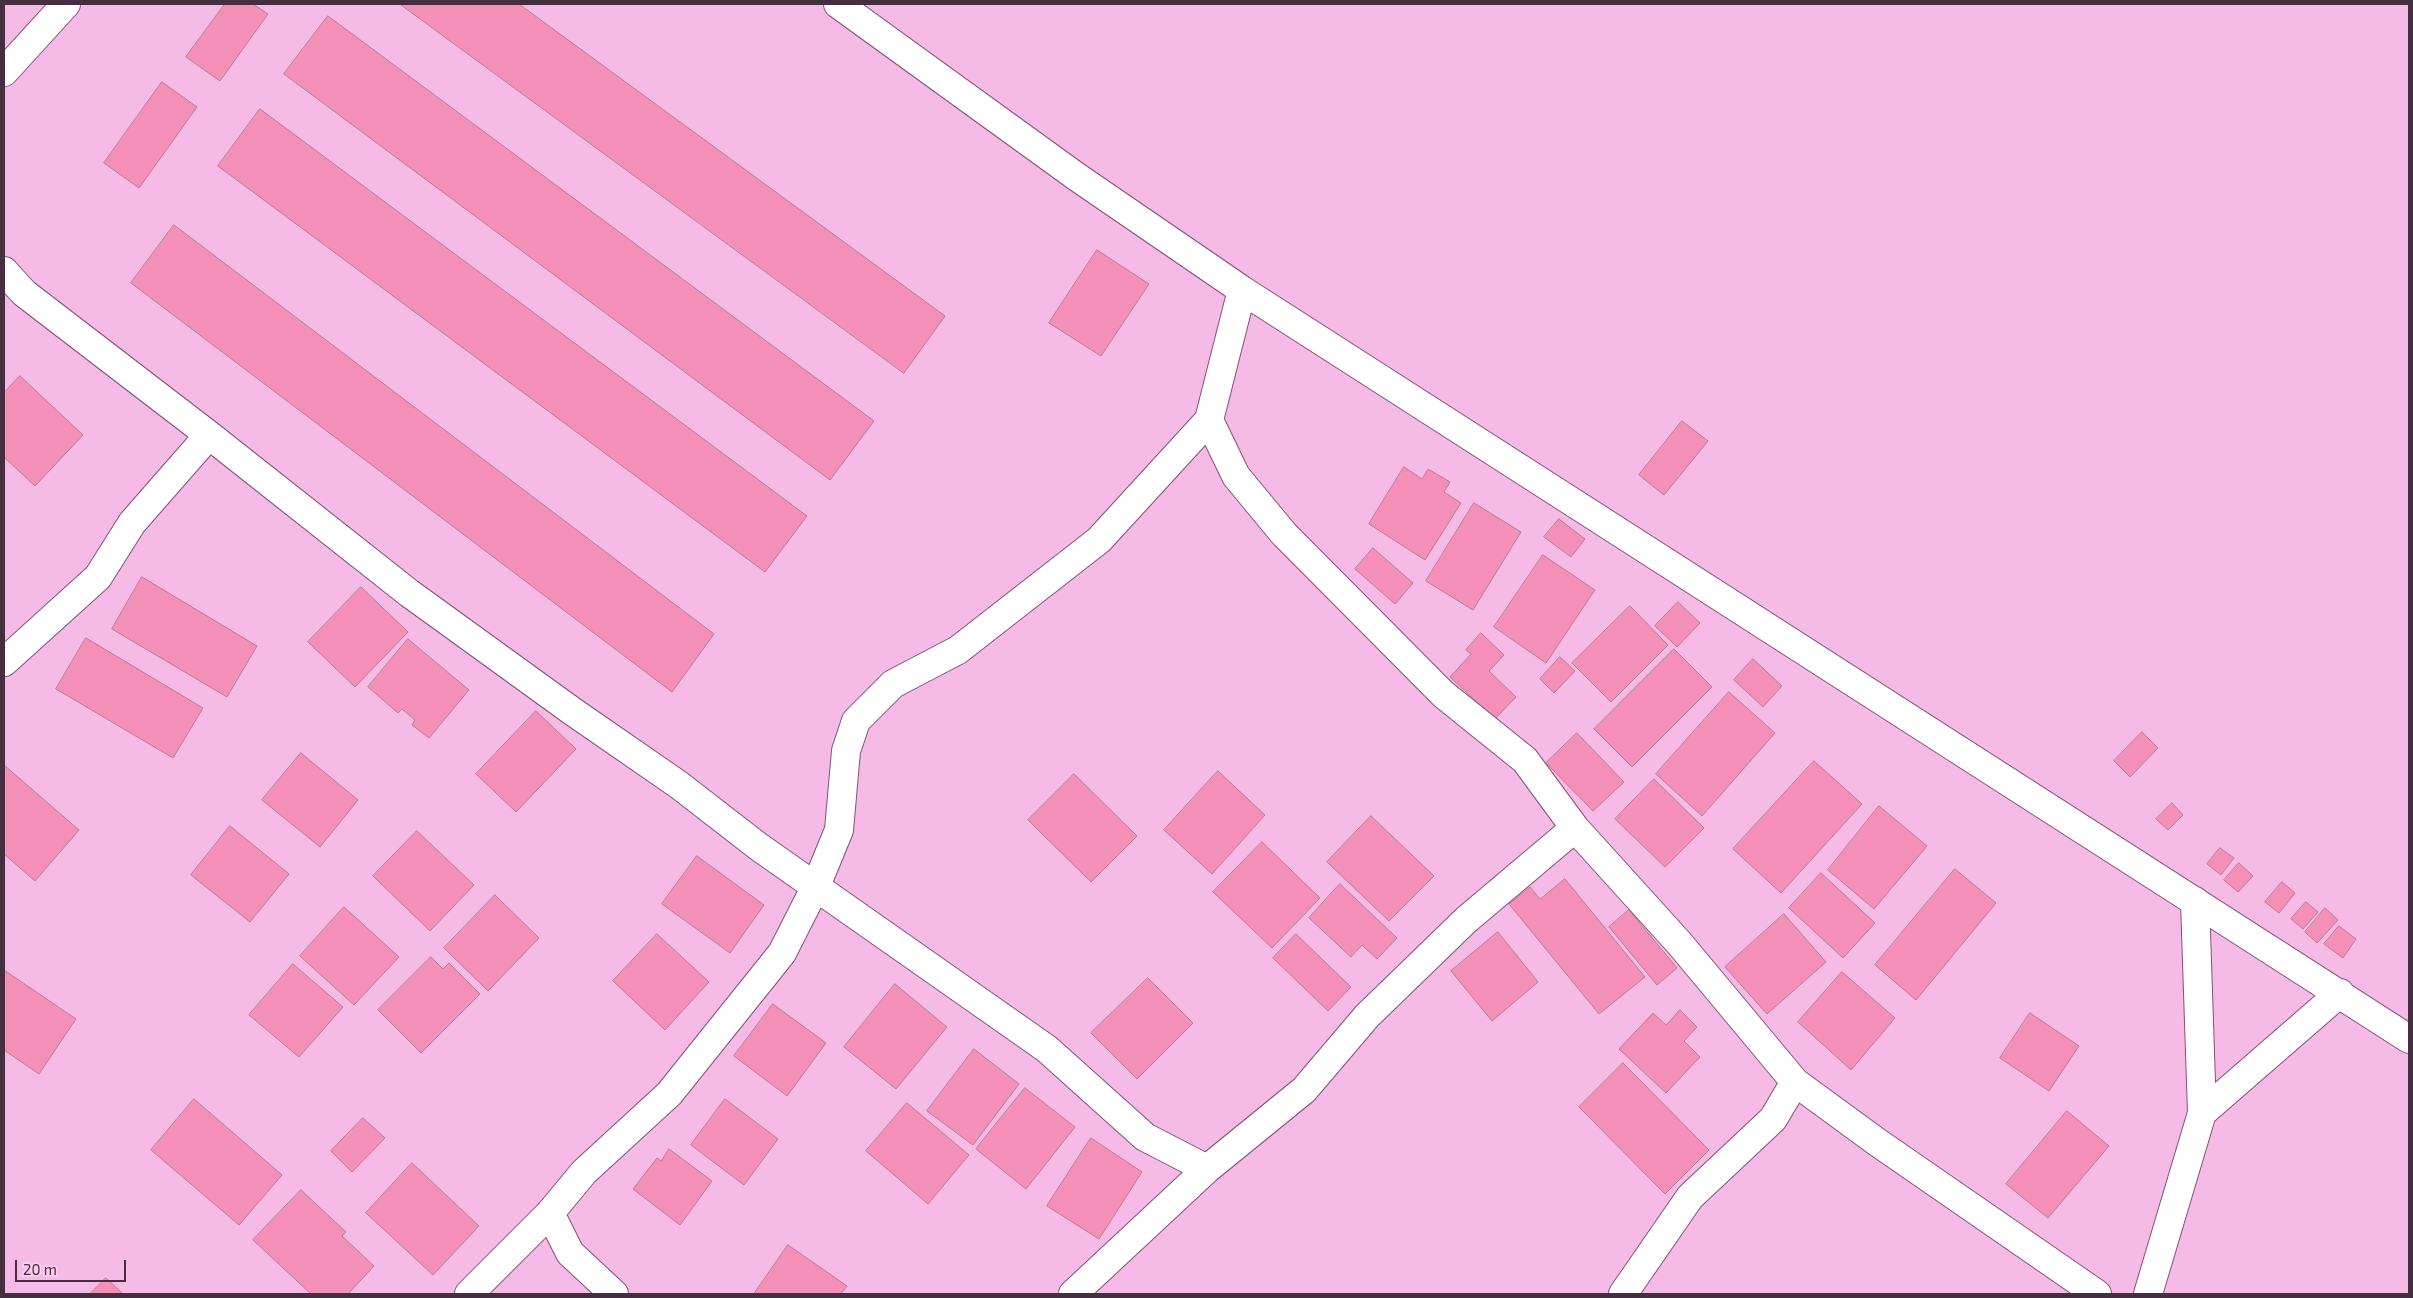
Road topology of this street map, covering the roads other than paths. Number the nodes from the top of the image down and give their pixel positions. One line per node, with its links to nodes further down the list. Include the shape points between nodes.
1 (66, 4): 3 (street)
2 (838, 4): 5 (street, via 1077,177)
3 (4, 72)
4 (4, 271): 7 (street, via 24,293)
5 (1242, 290): 6 (street); 11 (street)
6 (1209, 420): 9 (street, via 1236,476 1284,534 1444,694 1525,760); 10 (street, via 1099,540 958,650 894,684 856,721 846,751 840,830)
7 (210, 435): 8 (street, via 132,523 98,577); 10 (street, via 408,593)
8 (4, 662)
9 (1575, 828): 14 (street, via 1680,944); 16 (street, via 1466,920 1366,1016 1304,1090)
10 (816, 886): 16 (street, via 1047,1049 1145,1137); 17 (street, via 782,953 735,1014 669,1094 584,1172)
11 (2195, 900): 12 (street); 15 (street)
12 (2340, 993): 13 (street); 15 (street)
13 (2409, 1039)
14 (1795, 1082): 21 (street, via 1774,1119 1690,1198); 22 (street)
15 (2202, 1113): 23 (street)
16 (1207, 1169): 20 (street)
17 (550, 1213): 18 (street); 19 (street, via 570,1253)
18 (469, 1294)
19 (614, 1294)
20 (1073, 1294)
21 (1623, 1294)
22 (2097, 1294)
23 (2148, 1294)

